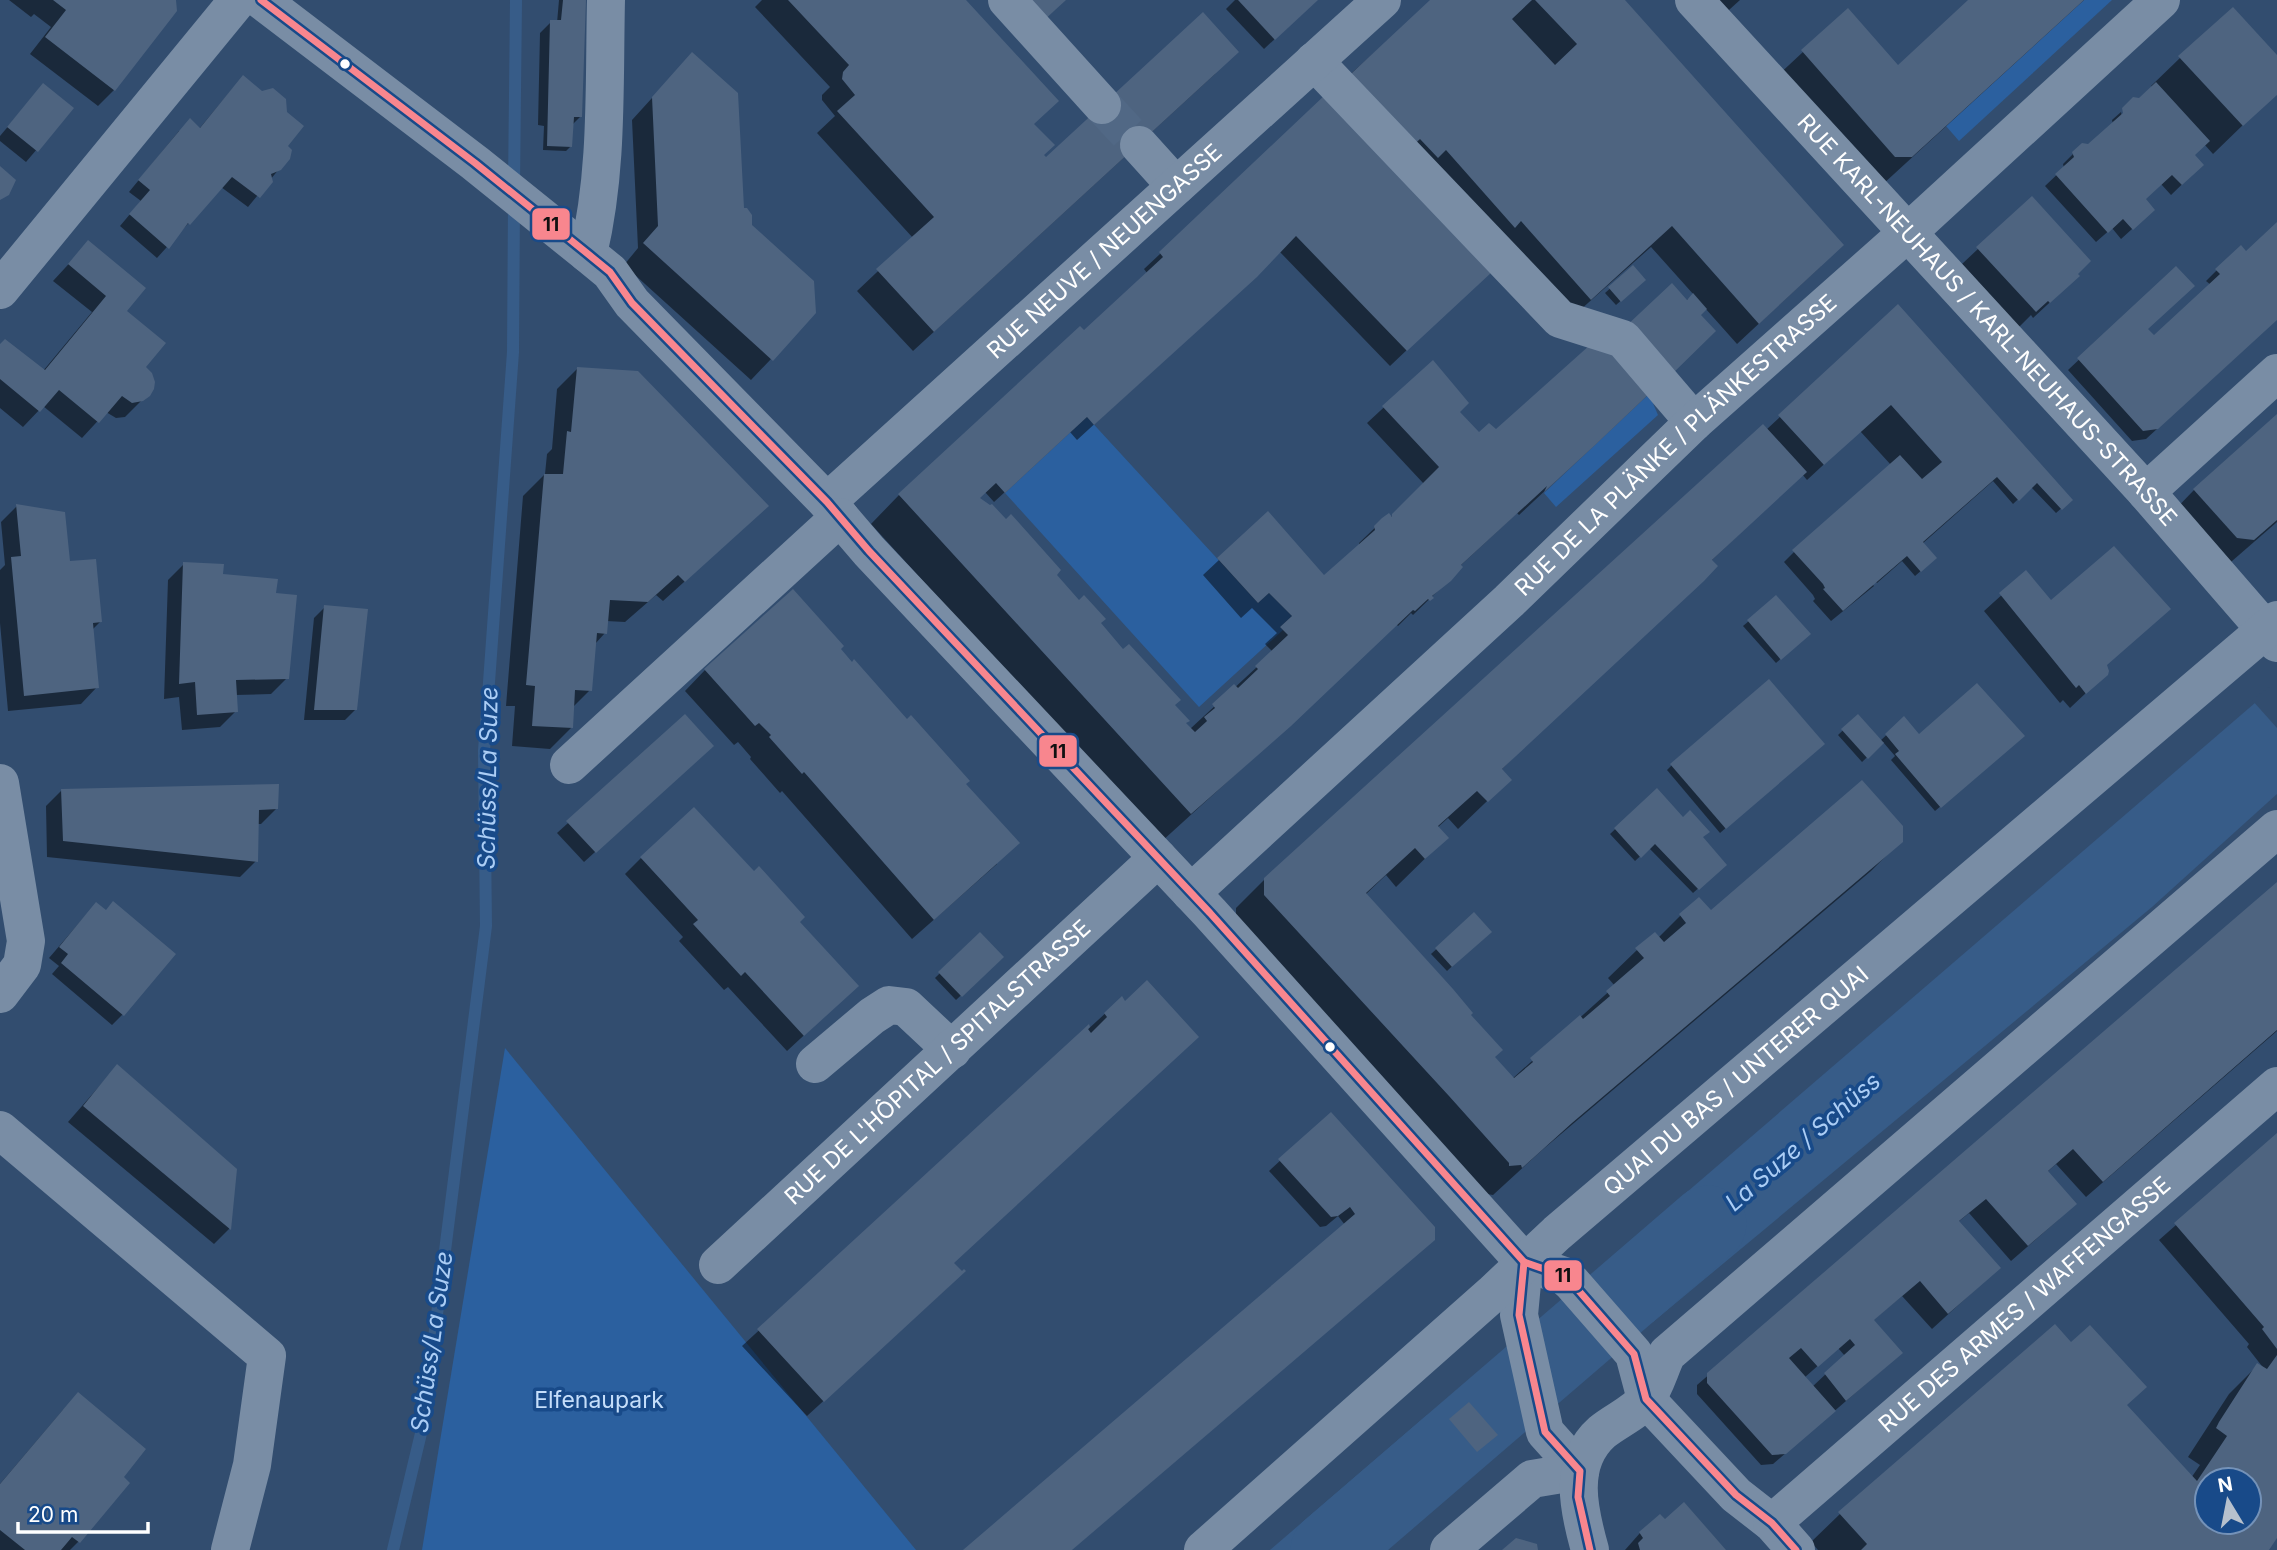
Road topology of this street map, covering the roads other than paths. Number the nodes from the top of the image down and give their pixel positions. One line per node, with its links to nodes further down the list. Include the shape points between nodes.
1 (238, 0): 14 (street)
2 (261, 0): 13 (street)
3 (606, 0): 13 (street, via 601,178)
4 (1007, 0): 9 (street)
5 (1382, 0): 8 (street, RUE NEUVE / NEUENGASSE)
6 (1694, 0): 12 (street, RUE KARL-NEUHAUS / KARL-NEUHAUS-STRASSE)
7 (2161, 0): 12 (street, RUE DE LA PLÄNKE / PLÄNKESTRASSE)
8 (1314, 61): 11 (street, RUE NEUVE / NEUENGASSE); 16 (street, via 1560,319 1623,339)
9 (1102, 105)
10 (1139, 145): 11 (street)
11 (1176, 186): 18 (street, RUE NEUVE / NEUENGASSE)
12 (1906, 234): 16 (street, RUE DE LA PLÄNKE / PLÄNKESTRASSE); 17 (street, RUE KARL-NEUHAUS / KARL-NEUHAUS-STRASSE)
13 (588, 254): 18 (street)
14 (0, 290)
15 (2277, 373): 17 (street)
16 (1694, 422): 24 (street, RUE DE LA PLÄNKE / PLÄNKESTRASSE, via 1509,601)
17 (2146, 492): 19 (street, RUE KARL-NEUHAUS / KARL-NEUHAUS-STRASSE)
18 (833, 510): 20 (street); 23 (street)
19 (2273, 631): 30 (street, QUAI DU BAS / UNTERER QUAI)
20 (569, 765)
21 (0, 783): 25 (street, via 26,941 22,965)
22 (2277, 829): 32 (street, via 1667,1354)
23 (1158, 858): 24 (street); 26 (street, RUE DE L'HÔPITAL / SPITALSTRASSE)
24 (1191, 893): 30 (street)
25 (0, 994)
26 (952, 1051): 27 (street, via 906,1007 889,1005); 31 (street, RUE DE L'HÔPITAL / SPITALSTRASSE)
27 (815, 1064)
28 (2277, 1086): 34 (street, RUE DES ARMES / WAFFENGASSE)
29 (0, 1130): 35 (street, via 267,1356 252,1465)
30 (1524, 1262): 32 (street, via 1572,1283 1634,1354); 33 (street, via 1519,1315 1545,1432); 36 (street, QUAI DU BAS / UNTERER QUAI)
31 (718, 1265)
32 (1646, 1399): 33 (street, via 1601,1433 1587,1449); 34 (street, via 1736,1495)
33 (1580, 1471): 37 (street, via 1532,1479); 38 (street, via 1578,1497)
34 (1784, 1537)
35 (230, 1550)
36 (1203, 1550)
37 (1449, 1550)
38 (1590, 1550)

